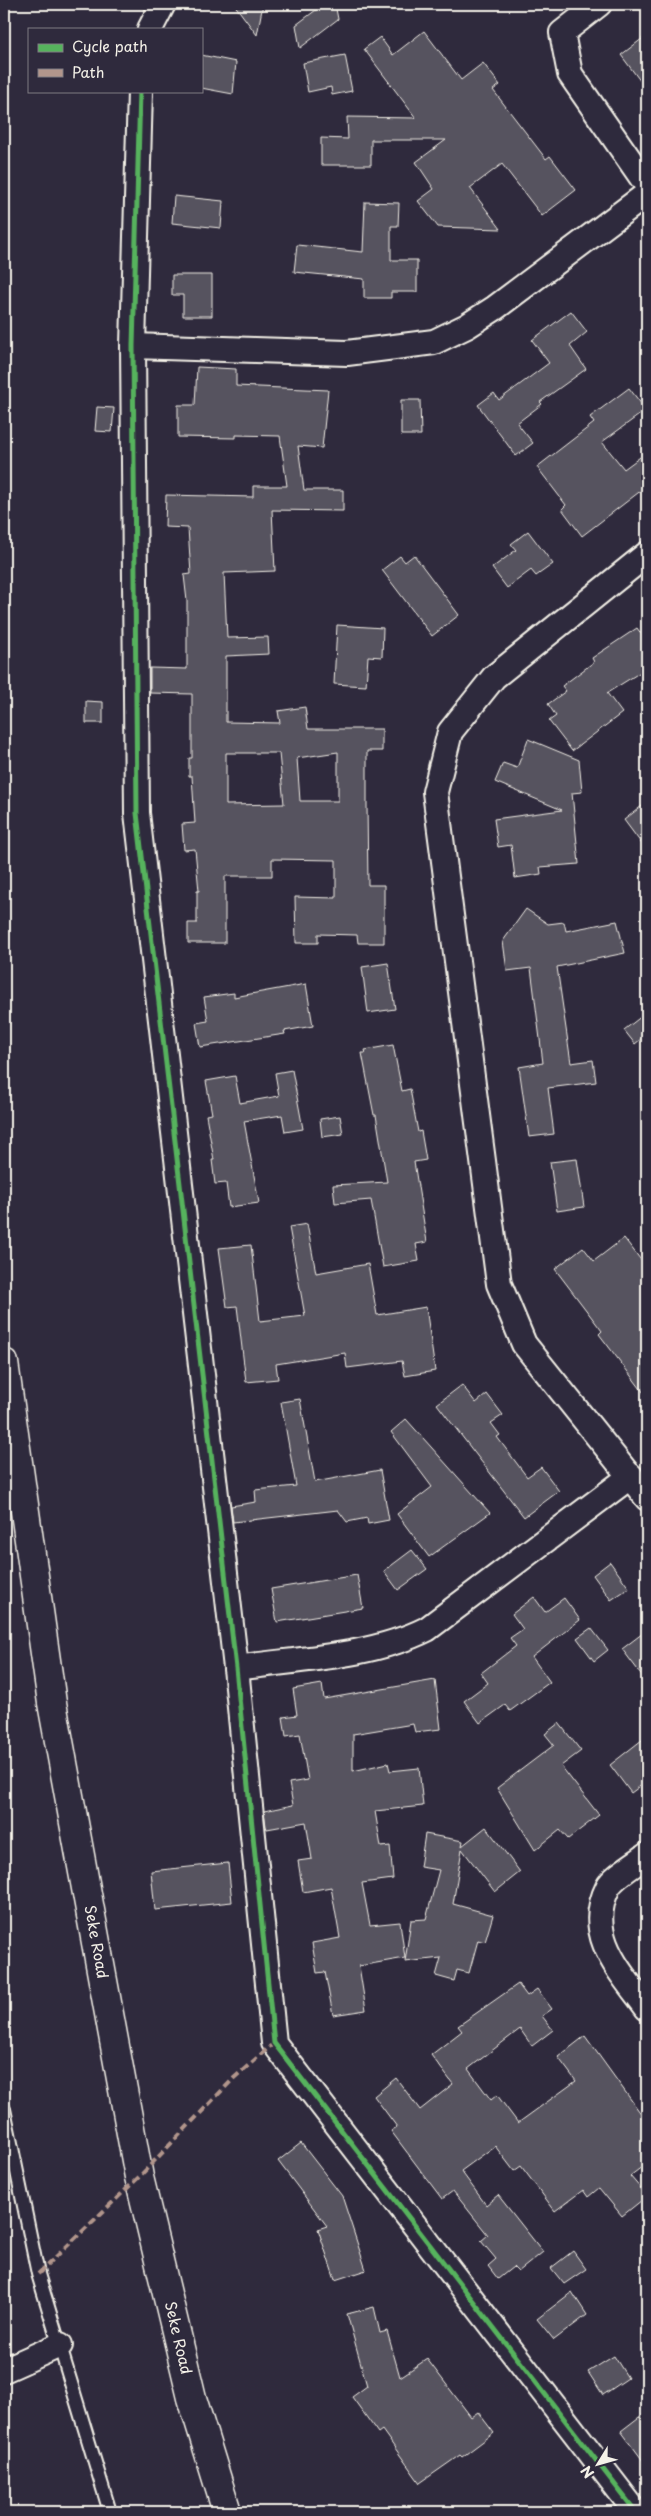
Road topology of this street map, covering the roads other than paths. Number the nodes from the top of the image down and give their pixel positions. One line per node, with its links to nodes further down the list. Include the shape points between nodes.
1 (163, 4): 3 (street)
2 (599, 4): 5 (street, via 562,33 570,74)
3 (151, 28)
4 (140, 92): 7 (street)
5 (647, 185)
6 (647, 194): 7 (street, via 496,308 434,342 347,353)
7 (134, 346): 12 (street, via 137,813)
8 (647, 554): 10 (street, via 494,677 450,732 435,792 499,1284 524,1344)
9 (4, 1363): 19 (main road, Seke Road, via 52,1704 138,2167 192,2398)
10 (631, 1476): 11 (street); 12 (street, via 412,1636 379,1647)
11 (647, 1498)
12 (236, 1668): 20 (street, via 274,2043)
13 (647, 1855): 14 (street, via 609,1885 598,1920 609,1956)
14 (647, 2008)
15 (4, 2109): 16 (lane, via 38,2274)
16 (60, 2345): 17 (street); 18 (lane)
17 (4, 2370)
18 (110, 2512)
19 (227, 2512)
20 (636, 2512)

